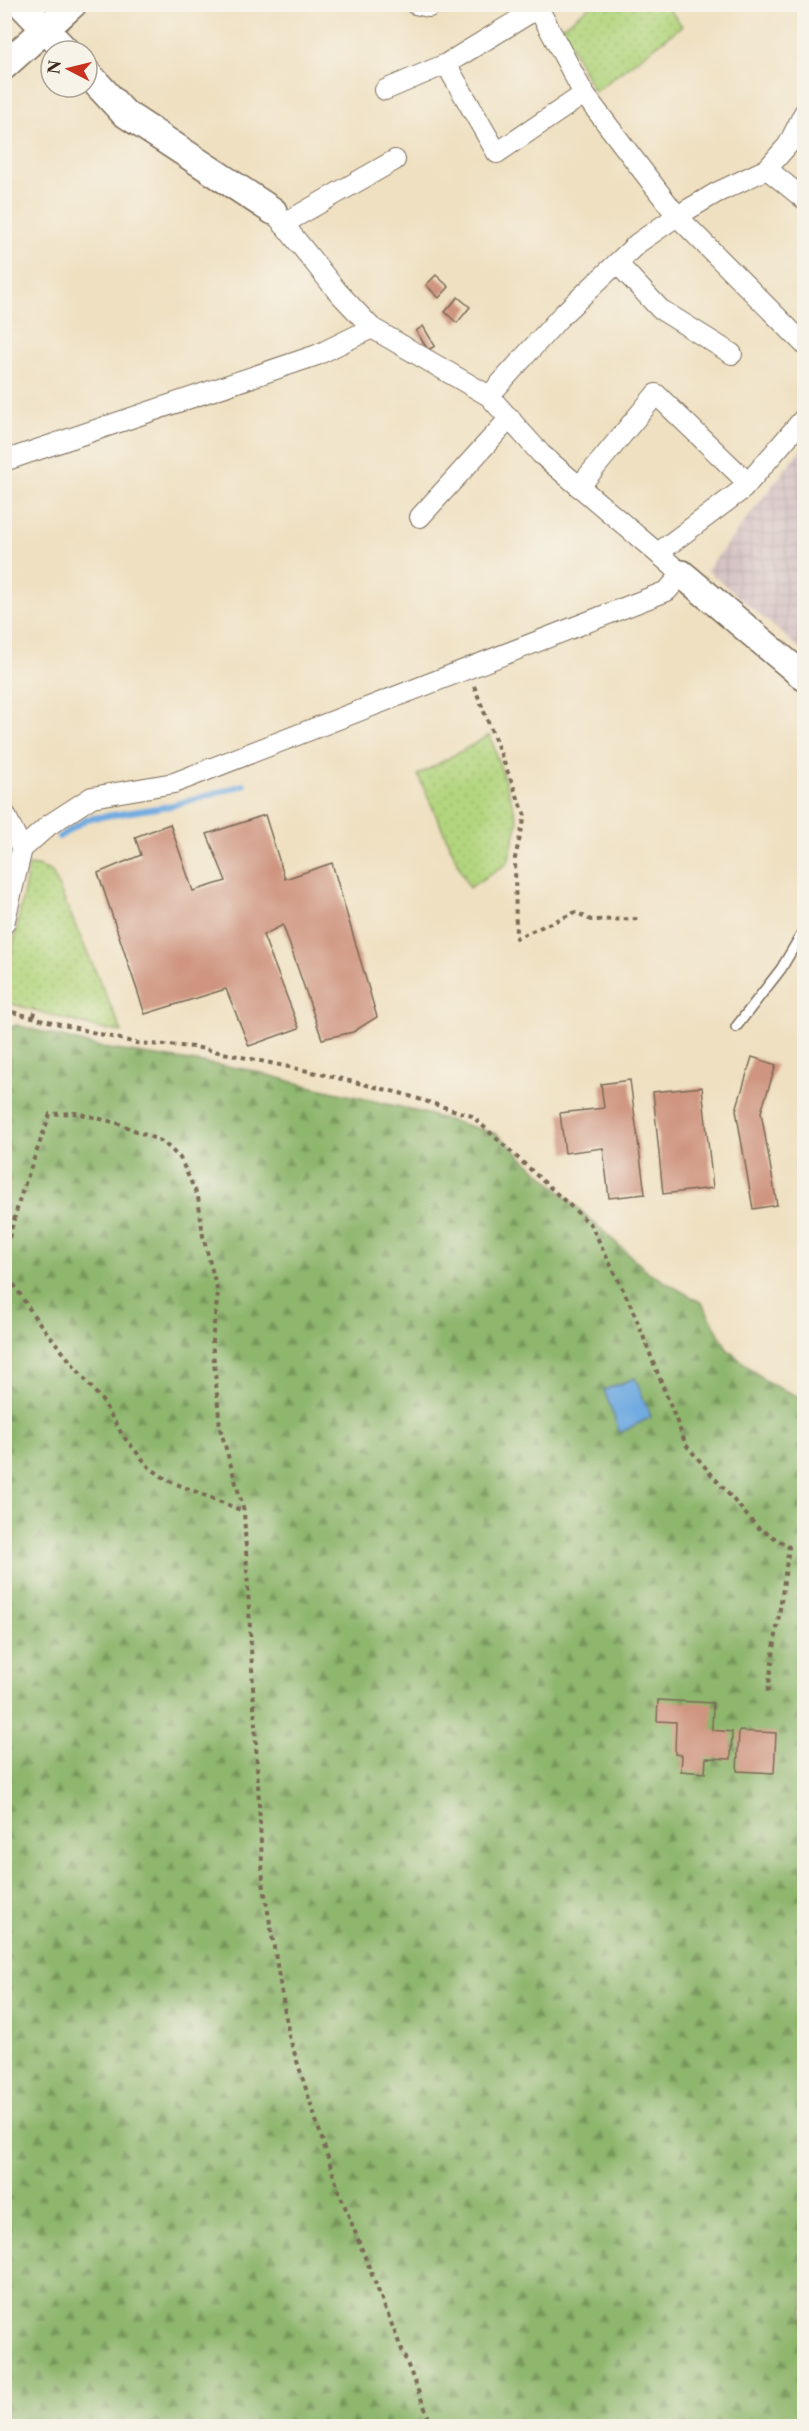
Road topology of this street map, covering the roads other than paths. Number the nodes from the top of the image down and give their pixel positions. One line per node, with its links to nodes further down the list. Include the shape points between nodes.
1 (21, 4): 6 (street)
2 (74, 4): 6 (street)
3 (415, 4): 4 (street)
4 (433, 4)
5 (537, 6): 8 (street); 12 (street)
6 (45, 29): 7 (street); 9 (street)
7 (55, 39)
8 (446, 64): 11 (street); 12 (street, via 497,153)
9 (4, 66)
10 (99, 86): 18 (street, via 124,113)
11 (385, 90)
12 (584, 94): 17 (street)
13 (804, 112): 15 (street, via 788,145)
14 (395, 160): 18 (street)
15 (767, 169): 16 (street); 17 (street)
16 (804, 199)
17 (677, 216): 19 (street); 21 (street)
18 (278, 218): 20 (street)
19 (617, 263): 22 (street, via 660,309); 23 (street, via 562,315)
20 (372, 328): 23 (street); 26 (street, via 317,355)
21 (804, 344)
22 (732, 354)
23 (489, 396): 24 (street)
24 (510, 418): 28 (street, via 541,454); 29 (street)
25 (804, 418): 27 (street)
26 (4, 461)
27 (748, 483): 28 (street, via 656,394); 30 (street)
28 (579, 487): 30 (street)
29 (420, 517)
30 (658, 553): 31 (street)
31 (682, 574): 32 (street); 34 (street, via 667,591 174,783 92,797 49,825)
32 (804, 677)
33 (4, 812): 34 (street)
34 (22, 849): 35 (street)
35 (4, 924)
36 (804, 930): 37 (lane, via 781,969)
37 (736, 1027)

